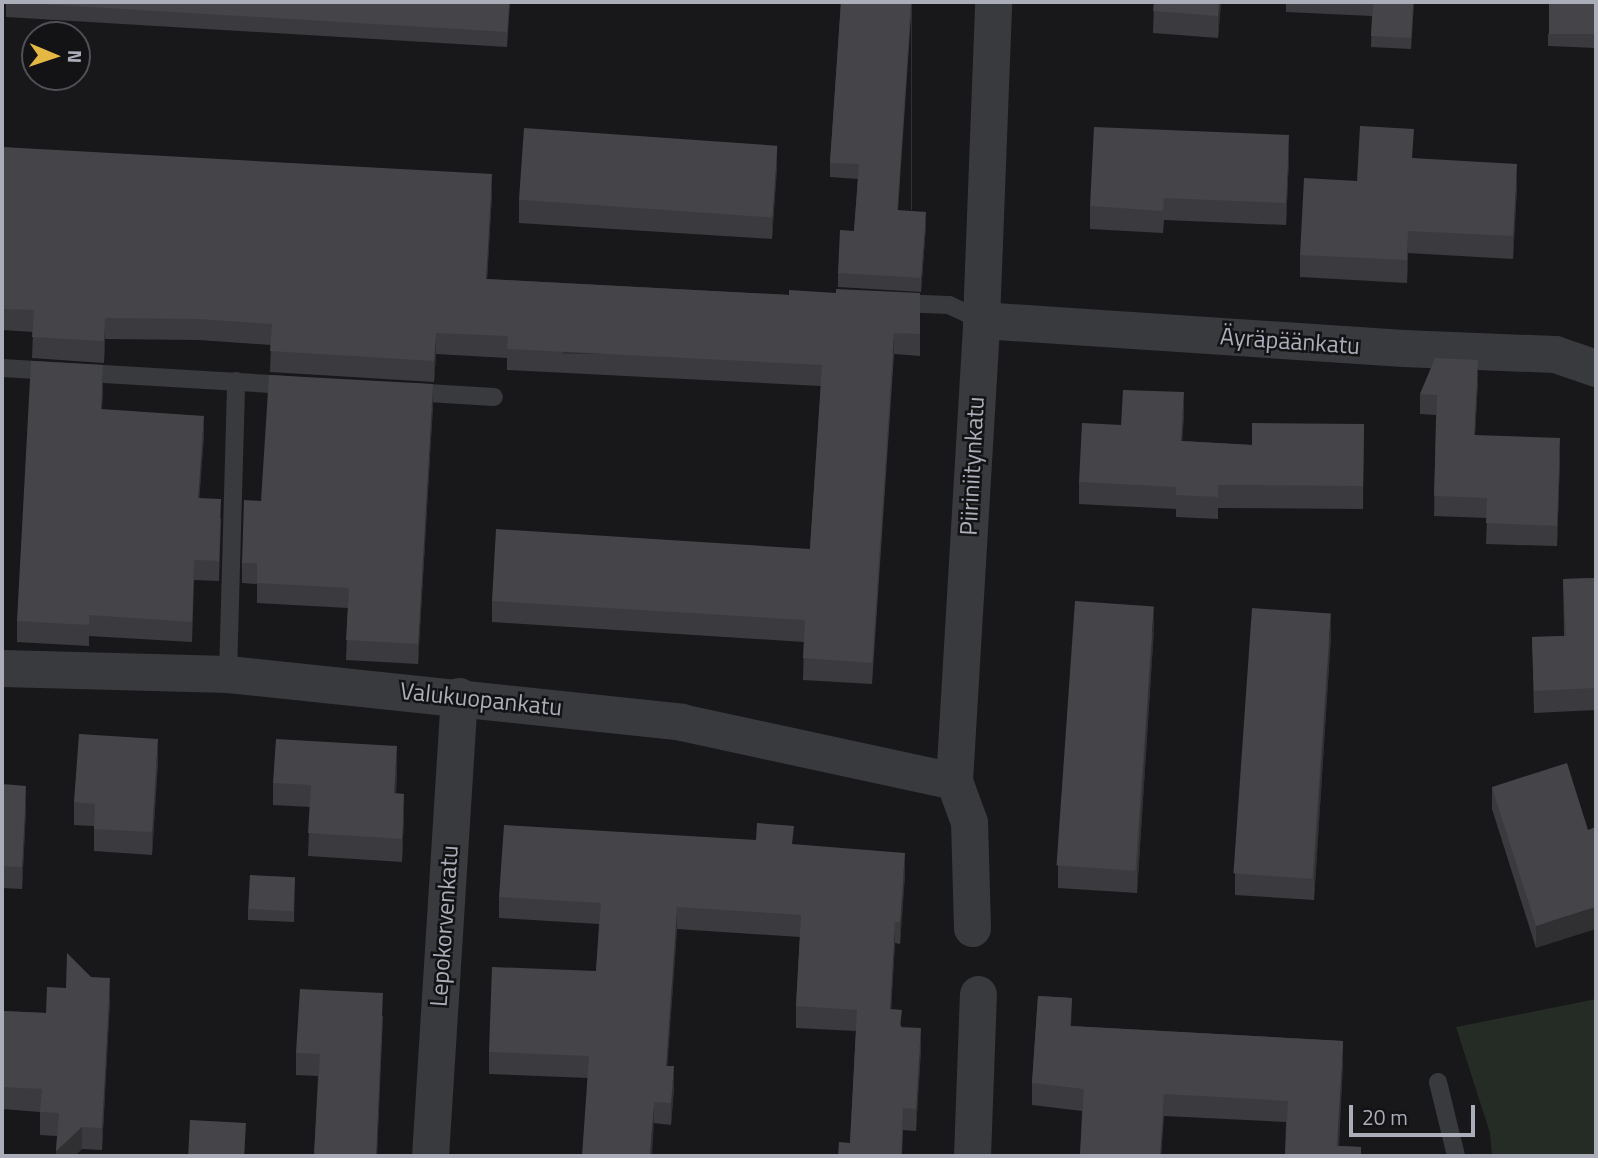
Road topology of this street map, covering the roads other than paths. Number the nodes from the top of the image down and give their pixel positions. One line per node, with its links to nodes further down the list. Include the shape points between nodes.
1 (993, 2): 3 (street, Piiriniitynkatu)
2 (881, 302): 3 (lane, via 949,305)
3 (981, 320): 5 (street, Äyräpäänkatu, via 1555,354); 13 (street, Piiriniitynkatu)
4 (2, 368): 6 (lane)
5 (1596, 368)
6 (236, 381): 7 (lane); 11 (lane)
7 (318, 386)
8 (385, 390): 9 (lane)
9 (494, 397)
10 (2, 668): 11 (street, Valukuopankatu)
11 (228, 674): 12 (street, Valukuopankatu)
12 (459, 696): 13 (street, Valukuopankatu, via 699,724); 17 (street, Lepokorvenkatu)
13 (954, 781): 14 (street, Piiriniitynkatu, via 969,822)
14 (972, 928)
15 (978, 994): 18 (street)
16 (1438, 1082): 19 (lane)
17 (430, 1156)
18 (972, 1156)
19 (1456, 1156)

